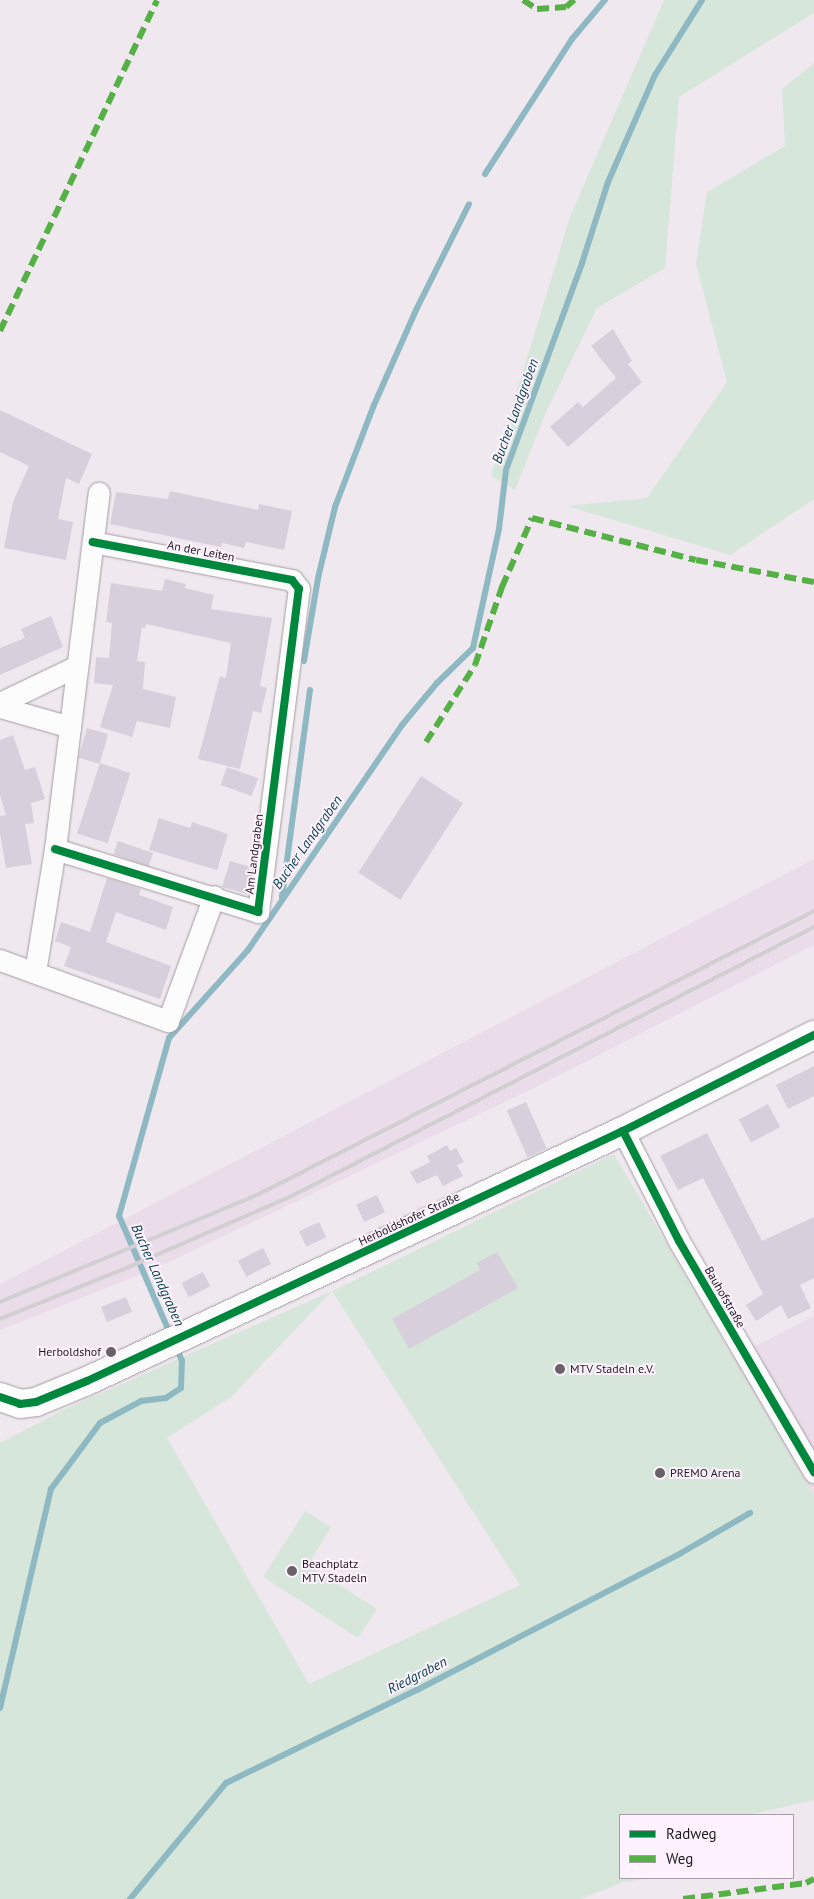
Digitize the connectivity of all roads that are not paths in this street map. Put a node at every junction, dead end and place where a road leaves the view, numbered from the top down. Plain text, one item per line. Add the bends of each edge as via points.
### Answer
1 (99, 494) dead end
2 (93, 542) junction
3 (299, 589) joint
4 (77, 666) junction
5 (0, 705) edge
6 (70, 727) junction
7 (55, 848) junction
8 (214, 896) junction
9 (0, 960) edge
10 (35, 972) junction
11 (814, 1035) edge
12 (623, 1131) junction
13 (2, 1403) edge
14 (814, 1472) edge

1 - 2 street
2 - 3 street, An der Leiten via 292,580
2 - 4 street
3 - 8 street, Am Landgraben via 258,912
4 - 5 street
4 - 6 street
5 - 6 street
6 - 7 street
7 - 8 street, Am Landgraben
7 - 10 street
8 - 10 street via 168,1021
9 - 10 street
11 - 12 street, Herboldshofer Straße
12 - 13 street, Herboldshofer Straße via 140,1357 36,1402
12 - 14 street, Bauhofstraße via 679,1241

